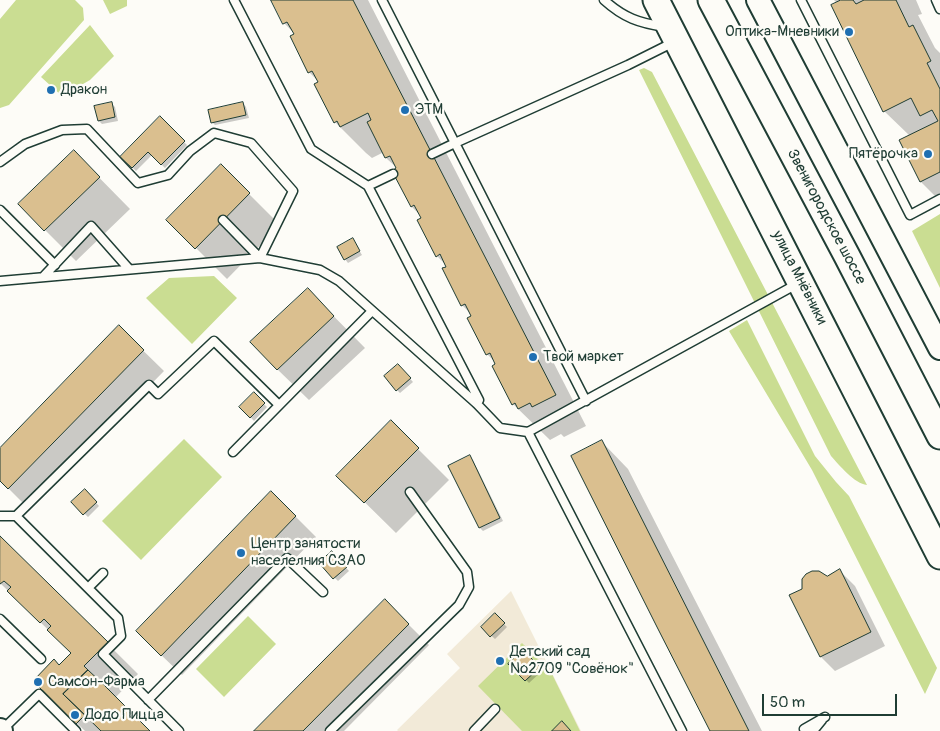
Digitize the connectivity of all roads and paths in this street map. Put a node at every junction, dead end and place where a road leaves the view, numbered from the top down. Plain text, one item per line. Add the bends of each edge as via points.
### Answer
1 (234, 0) edge
2 (382, 0) edge
3 (604, 0) edge
4 (656, 0) edge
5 (711, 0) edge
6 (758, 0) edge
7 (801, 0) edge
8 (936, 0) edge
9 (940, 9) edge
10 (673, 34) junction
11 (455, 143) junction
12 (432, 154) dead end
13 (0, 162) edge
14 (393, 174) dead end
15 (368, 186) junction
16 (940, 199) edge
17 (0, 210) edge
18 (223, 220) dead end
19 (260, 258) junction
20 (55, 265) junction
21 (129, 269) junction
22 (43, 277) junction
23 (0, 281) edge
24 (801, 282) junction
25 (372, 311) junction
26 (940, 348) edge
27 (586, 401) junction
28 (476, 404) junction
29 (280, 405) junction
30 (528, 432) junction
31 (940, 436) edge
32 (233, 452) dead end
33 (410, 492) dead end
34 (0, 516) edge
35 (16, 516) junction
36 (940, 556) edge
37 (103, 573) dead end
38 (88, 588) junction
39 (323, 592) dead end
40 (0, 619) edge
41 (41, 659) dead end
42 (148, 700) junction
43 (495, 710) dead end
44 (1, 730) edge
45 (803, 730) edge
46 (76, 731) edge
47 (178, 731) edge
48 (330, 731) edge
49 (474, 731) edge
50 (682, 731) edge
51 (813, 731) edge

1 - 15 lane via 311,149
2 - 11 lane
3 - 10 lane via 639,23
4 - 10 main road, улица Мнёвники
5 - 31 main road, Звенигородское шоссе
6 - 26 main road
7 - 16 lane via 910,215
8 - 9 lane
10 - 11 lane via 628,65
10 - 24 main road, улица Мнёвники
11 - 12 lane
11 - 27 lane
13 - 19 lane via 25,144 62,130 87,129 138,183 168,174 190,151 214,133 250,142 293,191
14 - 15 lane
15 - 28 lane via 479,400
17 - 20 lane
18 - 19 lane
19 - 21 lane
19 - 25 lane via 320,270 339,281
20 - 21 lane via 91,226
20 - 22 lane
21 - 22 lane
22 - 23 lane
24 - 27 lane
24 - 36 main road, улица Мнёвники
25 - 28 lane
25 - 29 lane
27 - 30 lane
28 - 30 lane via 500,428
29 - 32 lane
29 - 35 lane via 214,341 158,394 149,385
30 - 50 lane
33 - 48 lane via 467,572 469,587 459,605
34 - 35 lane
35 - 38 lane
37 - 38 lane
38 - 42 lane via 118,618 121,636 103,654
39 - 42 lane via 286,558
40 - 41 lane
42 - 47 lane
43 - 49 lane
44 - 46 lane via 38,694
45 - 51 lane via 825,717

